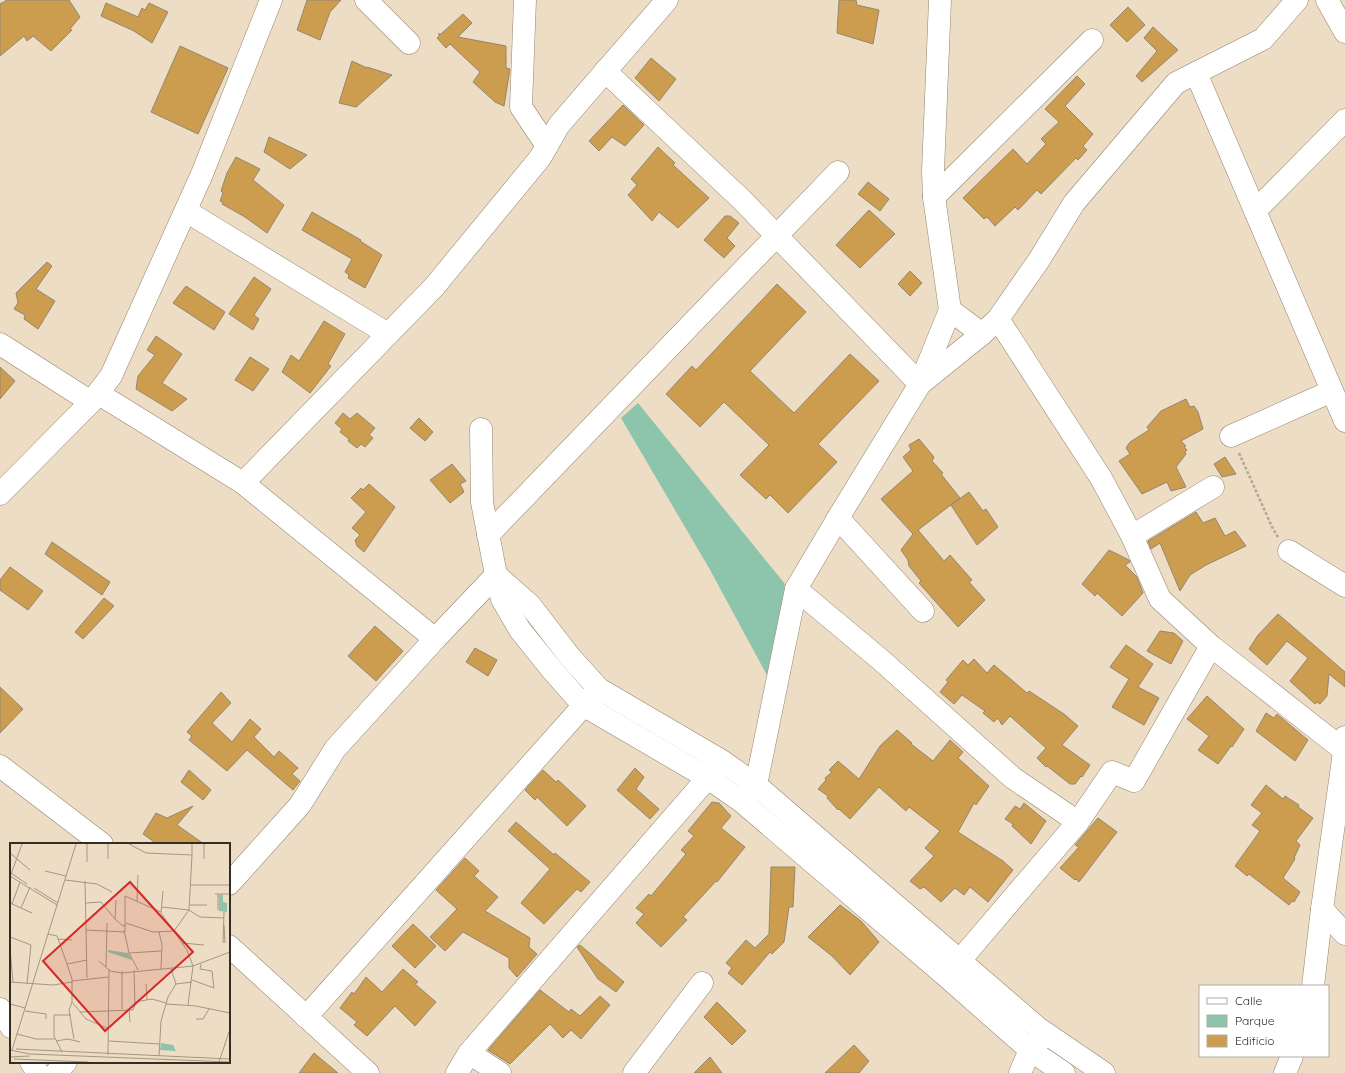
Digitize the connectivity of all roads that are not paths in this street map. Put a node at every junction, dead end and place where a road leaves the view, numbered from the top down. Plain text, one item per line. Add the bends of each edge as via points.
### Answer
1 (271, 0) edge
2 (366, 0) edge
3 (525, 0) edge
4 (667, 0) edge
5 (940, 0) edge
6 (1297, 0) edge
7 (1327, 0) edge
8 (1345, 32) edge
9 (1092, 40) dead end
10 (409, 43) dead end
11 (605, 71) junction
12 (1196, 73) junction
13 (1345, 120) edge
14 (547, 146) junction
15 (838, 172) dead end
16 (934, 197) junction
17 (186, 211) junction
18 (1255, 211) junction
19 (777, 236) junction
20 (950, 310) junction
21 (998, 318) junction
22 (388, 334) junction
23 (982, 334) junction
24 (0, 344) edge
25 (920, 384) junction
26 (1332, 391) junction
27 (95, 398) junction
28 (1345, 421) edge
29 (481, 429) dead end
30 (1231, 436) road end
31 (243, 483) junction
32 (1213, 487) dead end
33 (0, 494) edge
34 (838, 518) junction
35 (488, 535) junction
36 (1132, 536) junction
37 (1289, 551) road end
38 (496, 576) junction
39 (1345, 586) edge
40 (796, 589) junction
41 (923, 611) dead end
42 (435, 639) junction
43 (1211, 646) junction
44 (599, 689) junction
45 (583, 706) junction
46 (1345, 746) edge
47 (722, 761) junction
48 (0, 766) edge
49 (708, 778) junction
50 (756, 785) junction
51 (741, 801) junction
52 (1078, 822) junction
53 (101, 843) edge
54 (230, 883) edge
55 (1322, 909) junction
56 (1345, 934) edge
57 (230, 947) edge
58 (953, 968) junction
59 (702, 983) dead end
60 (1313, 985) edge
61 (0, 1009) edge
62 (306, 1017) junction
63 (10, 1026) edge
64 (1047, 1034) junction
65 (1030, 1050) junction
66 (470, 1053) junction
67 (1292, 1057) edge
68 (33, 1063) edge
69 (65, 1063) edge
70 (365, 1072) edge
71 (38, 1073) edge
72 (56, 1073) edge
73 (457, 1073) edge
74 (500, 1073) edge
75 (634, 1073) edge
76 (1020, 1073) edge
77 (1064, 1073) edge
78 (1104, 1073) edge
79 (1286, 1073) edge

1 - 17 street
2 - 10 street
3 - 14 street via 521,107
4 - 11 street
5 - 16 street via 932,170
6 - 12 street via 1263,39
7 - 8 street
9 - 16 street
11 - 14 street via 559,125
11 - 19 street
12 - 18 street
12 - 21 street via 1176,83 1074,203
13 - 18 street
14 - 22 street via 540,158 434,287
15 - 19 street
16 - 20 street
17 - 22 street
17 - 27 street via 111,376
18 - 26 street
19 - 25 street
19 - 35 street
20 - 23 street
20 - 25 street
21 - 23 street
21 - 36 street via 1101,478
22 - 31 street
23 - 25 street
24 - 27 street
25 - 34 street
26 - 28 street
26 - 30 street
27 - 31 street
27 - 33 street
29 - 35 street via 482,502
31 - 42 street
32 - 36 street
34 - 40 street
34 - 41 street
35 - 38 street
36 - 43 street via 1160,599
37 - 39 street
38 - 42 street
38 - 44 street via 530,605 570,658
38 - 45 street via 502,599 520,630
40 - 50 street
40 - 52 street via 881,660 1013,778
42 - 54 street via 335,749 300,805
43 - 46 street
43 - 52 street via 1134,781 1112,772
44 - 45 street
44 - 47 street
45 - 49 street
45 - 62 street
46 - 55 street
47 - 49 street
47 - 50 street
48 - 53 street
49 - 51 street
49 - 66 street
50 - 51 street
50 - 58 street
51 - 58 street
52 - 58 street
55 - 56 street
55 - 60 street
57 - 62 street
58 - 64 street
58 - 65 street
59 - 75 street
61 - 63 street
62 - 70 street
64 - 65 street
64 - 78 street
65 - 76 street
65 - 77 street
66 - 73 street
66 - 74 street
67 - 79 street
68 - 71 street
69 - 72 street

